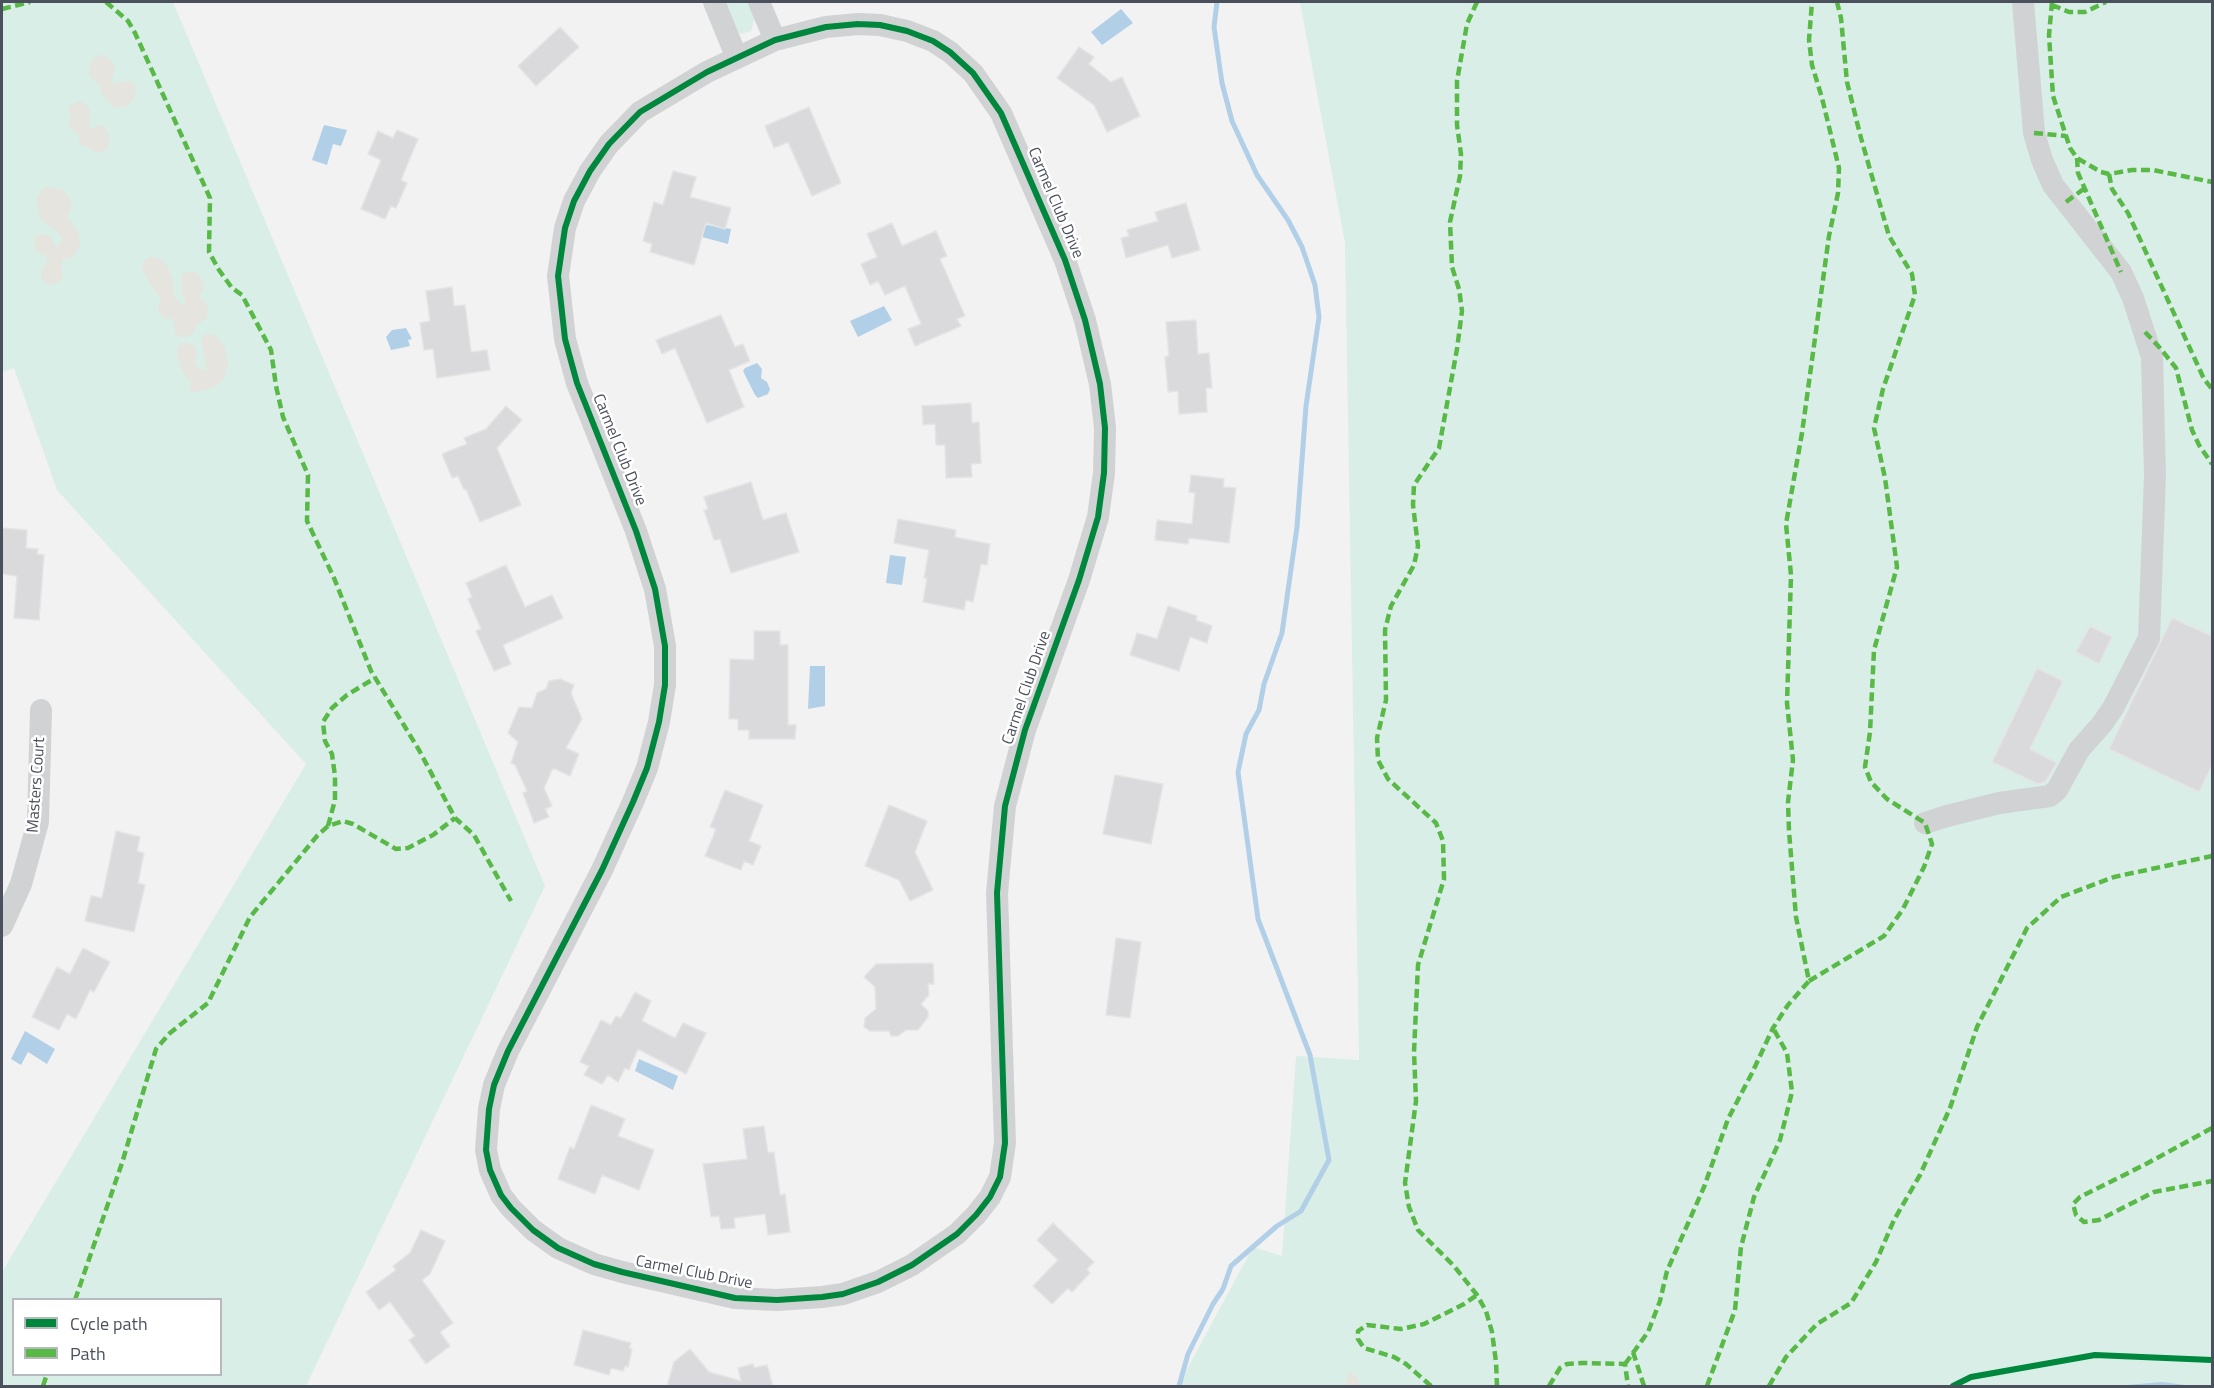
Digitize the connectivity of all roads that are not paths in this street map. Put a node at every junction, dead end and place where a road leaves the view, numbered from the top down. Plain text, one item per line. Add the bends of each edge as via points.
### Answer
1 (714, 2) edge
2 (759, 2) edge
3 (2023, 2) edge
4 (775, 40) junction
5 (737, 58) junction
6 (41, 710) dead end
7 (1925, 824) dead end
8 (2, 926) edge

1 - 5 street
2 - 4 street
3 - 7 street via 2034,133 2042,160 2053,185 2121,272 2152,357 2155,476 2149,638 2113,708 2079,750 2050,796 1999,803
4 - 5 street, Carmel Club Drive
4 - 5 street, Carmel Club Drive via 826,27 880,25 933,41 973,73 1001,113 1065,261 1085,320 1100,384 1105,428 1098,517 1025,730 1005,806 997,893 1005,1143 1000,1177 990,1197 957,1234 912,1264 843,1294 777,1300 697,1291 603,1267 558,1248 533,1230 501,1196 492,1179 486,1150 489,1109 498,1077 633,802 647,768 664,685 665,645 655,589 578,386 565,339 558,276 565,228 590,171 627,124 664,96
6 - 8 street, Masters Court via 38,822 21,884

